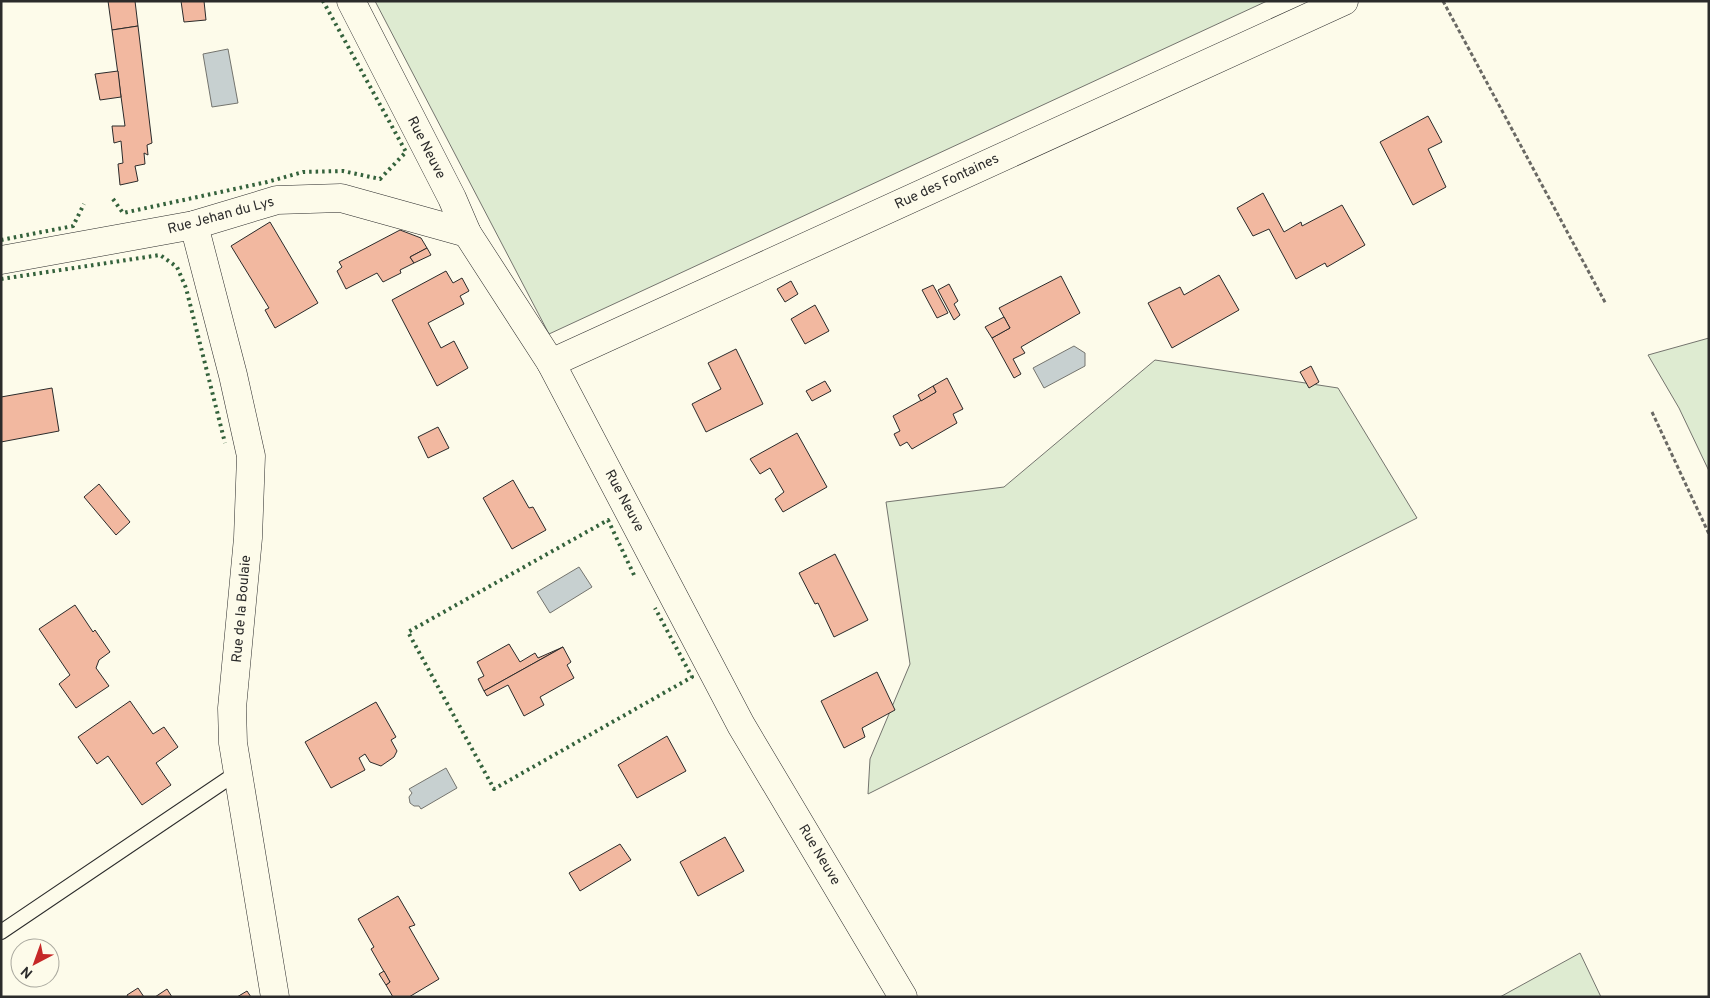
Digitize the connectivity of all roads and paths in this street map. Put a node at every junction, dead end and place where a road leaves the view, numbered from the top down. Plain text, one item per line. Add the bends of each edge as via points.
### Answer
1 (351, 1) edge
2 (1344, 1) edge
3 (1443, 1) edge
4 (194, 225) junction
5 (467, 233) junction
6 (1, 260) edge
7 (1606, 304) dead end
8 (551, 363) junction
9 (1652, 412) dead end
10 (1709, 534) edge
11 (238, 772) junction
12 (1, 932) edge
13 (275, 997) edge
14 (903, 997) edge

1 - 5 street, Rue Neuve
2 - 8 street, Rue des Fontaines
3 - 7 path
4 - 5 street, Rue Jehan du Lys via 277,200 341,198
4 - 6 street, Rue Jehan du Lys
4 - 11 street, Rue de la Boulaie via 251,456 248,538 232,708
5 - 8 street, Rue Neuve
8 - 14 street, Rue Neuve via 741,725
9 - 10 path
11 - 12 lane
11 - 13 street, Rue de la Boulaie

